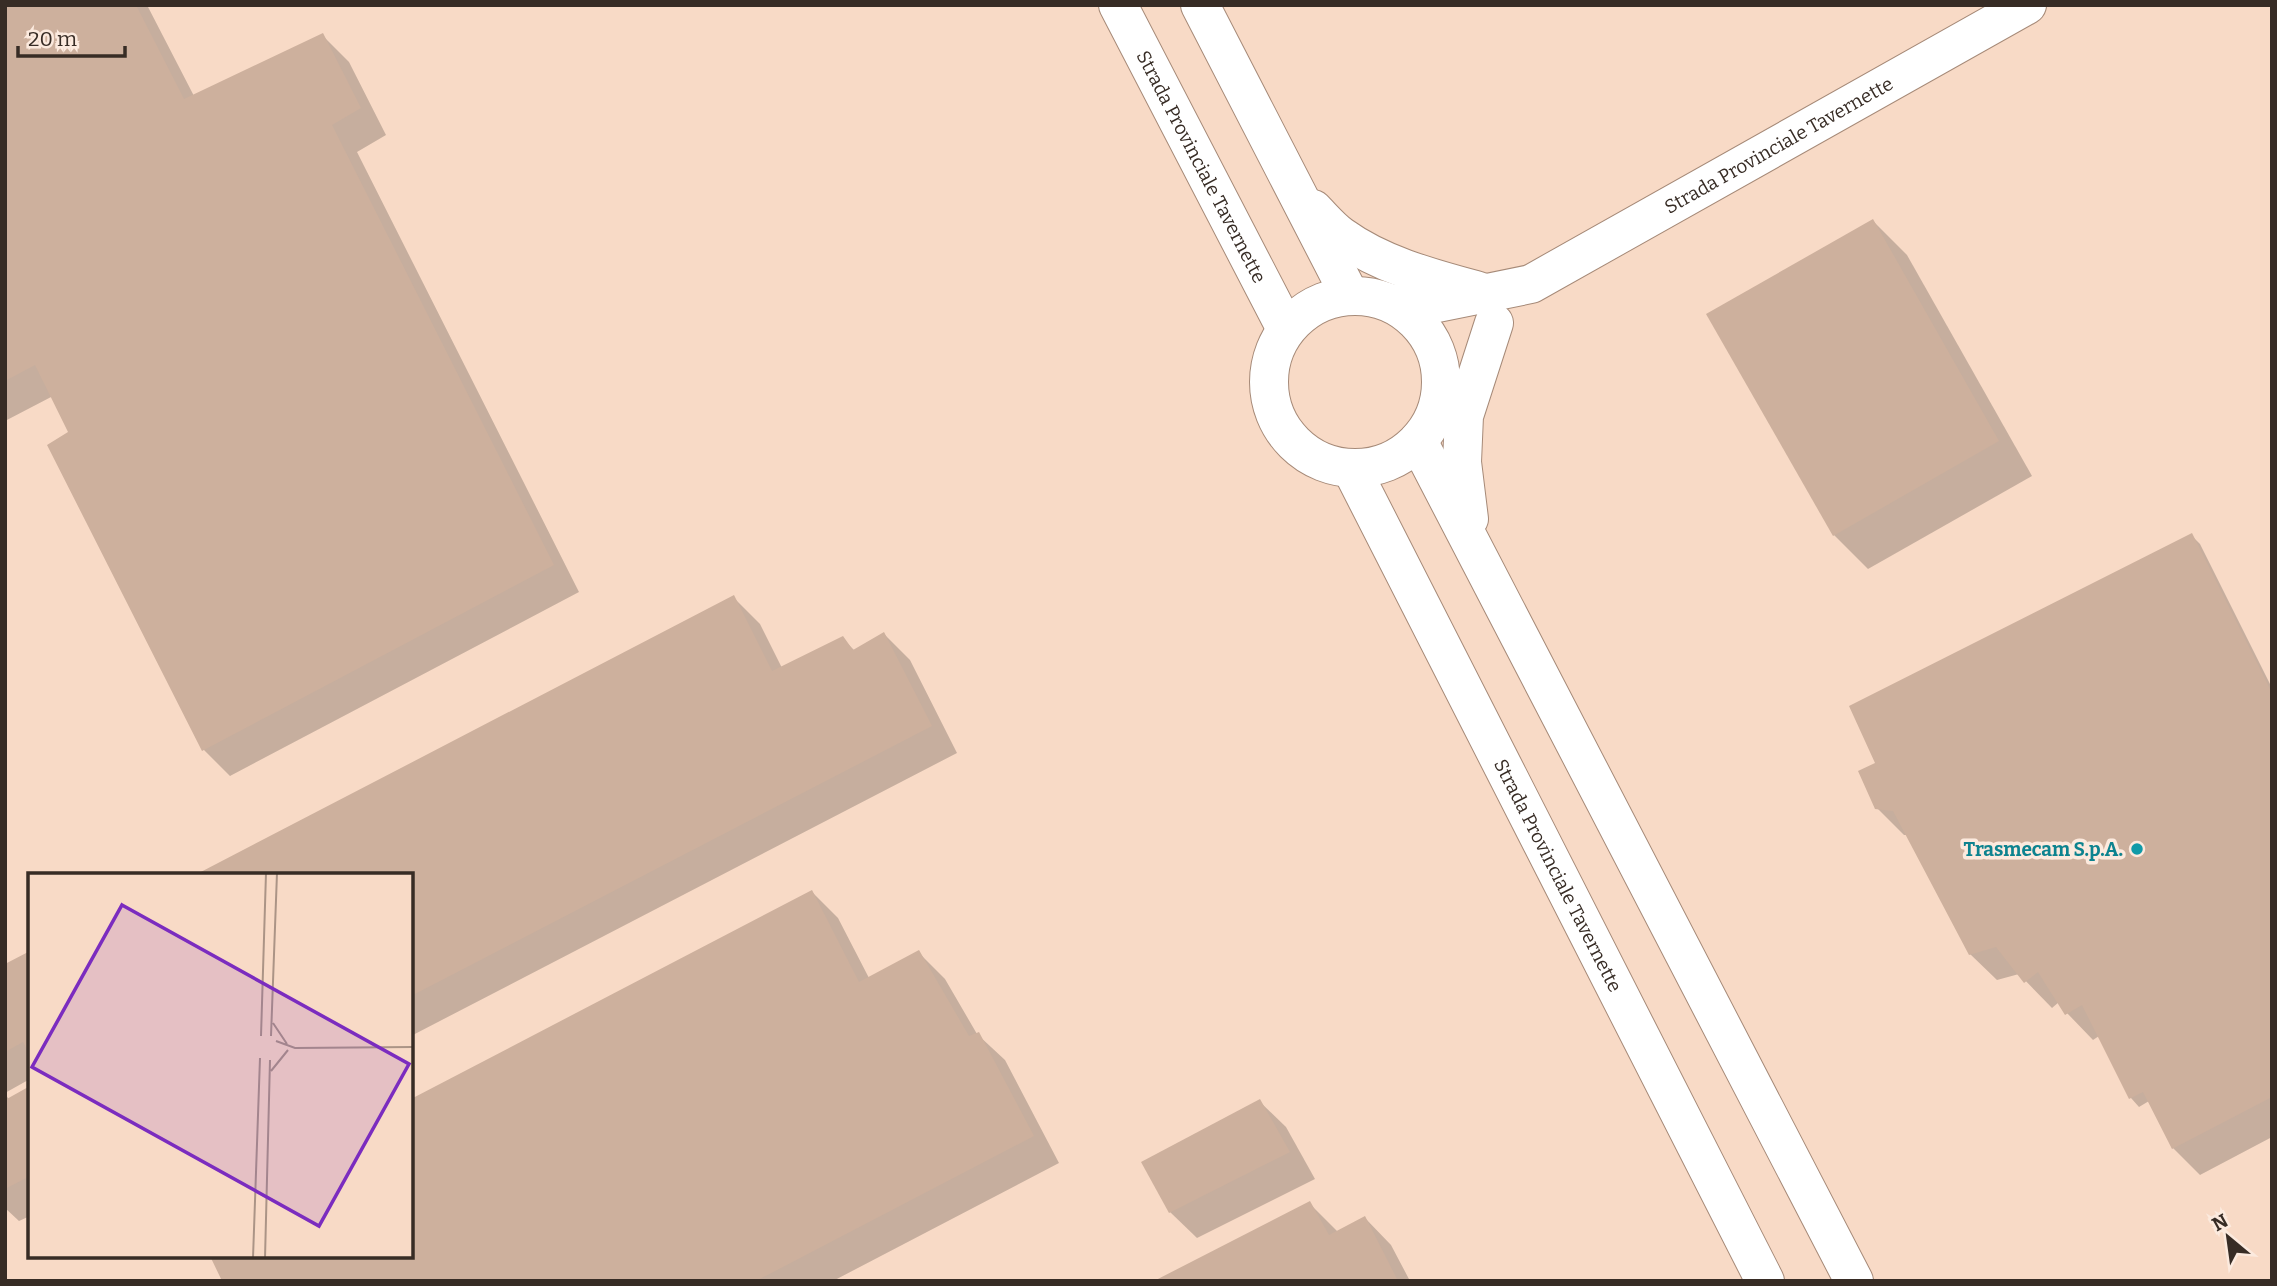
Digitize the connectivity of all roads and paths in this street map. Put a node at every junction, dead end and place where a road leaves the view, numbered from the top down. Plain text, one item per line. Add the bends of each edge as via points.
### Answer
1 (1118, 5) edge
2 (1200, 5) edge
3 (2027, 5) edge
4 (1295, 190) junction
5 (1350, 296) junction
6 (1393, 304) junction
7 (1491, 308) junction
8 (1286, 329) junction
9 (1438, 406) junction
10 (1418, 441) junction
11 (1351, 468) junction
12 (1475, 552) junction
13 (1765, 1281) edge
14 (1854, 1281) edge

1 - 8 street, Strada Provinciale Tavernette
2 - 4 street, Strada Provinciale Tavernette
3 - 7 street, Strada Provinciale Tavernette
4 - 5 street, Strada Provinciale Tavernette
4 - 7 street, Strada Provinciale Tavernette via 1339,235 1378,258
5 - 6 street, Strada Provinciale Tavernette
5 - 8 street, Strada Provinciale Tavernette via 1325,300
6 - 7 street, Strada Provinciale Tavernette
6 - 9 street, Strada Provinciale Tavernette via 1417,322 1434,347 1441,376
7 - 9 street, Strada Provinciale Tavernette
7 - 12 street via 1464,416 1462,462
8 - 11 street, Strada Provinciale Tavernette via 1273,352 1268,379 1271,406 1283,430 1301,450 1325,463
9 - 10 street, Strada Provinciale Tavernette
10 - 11 street, Strada Provinciale Tavernette via 1376,466
10 - 12 street
11 - 13 street, Strada Provinciale Tavernette
12 - 14 street

